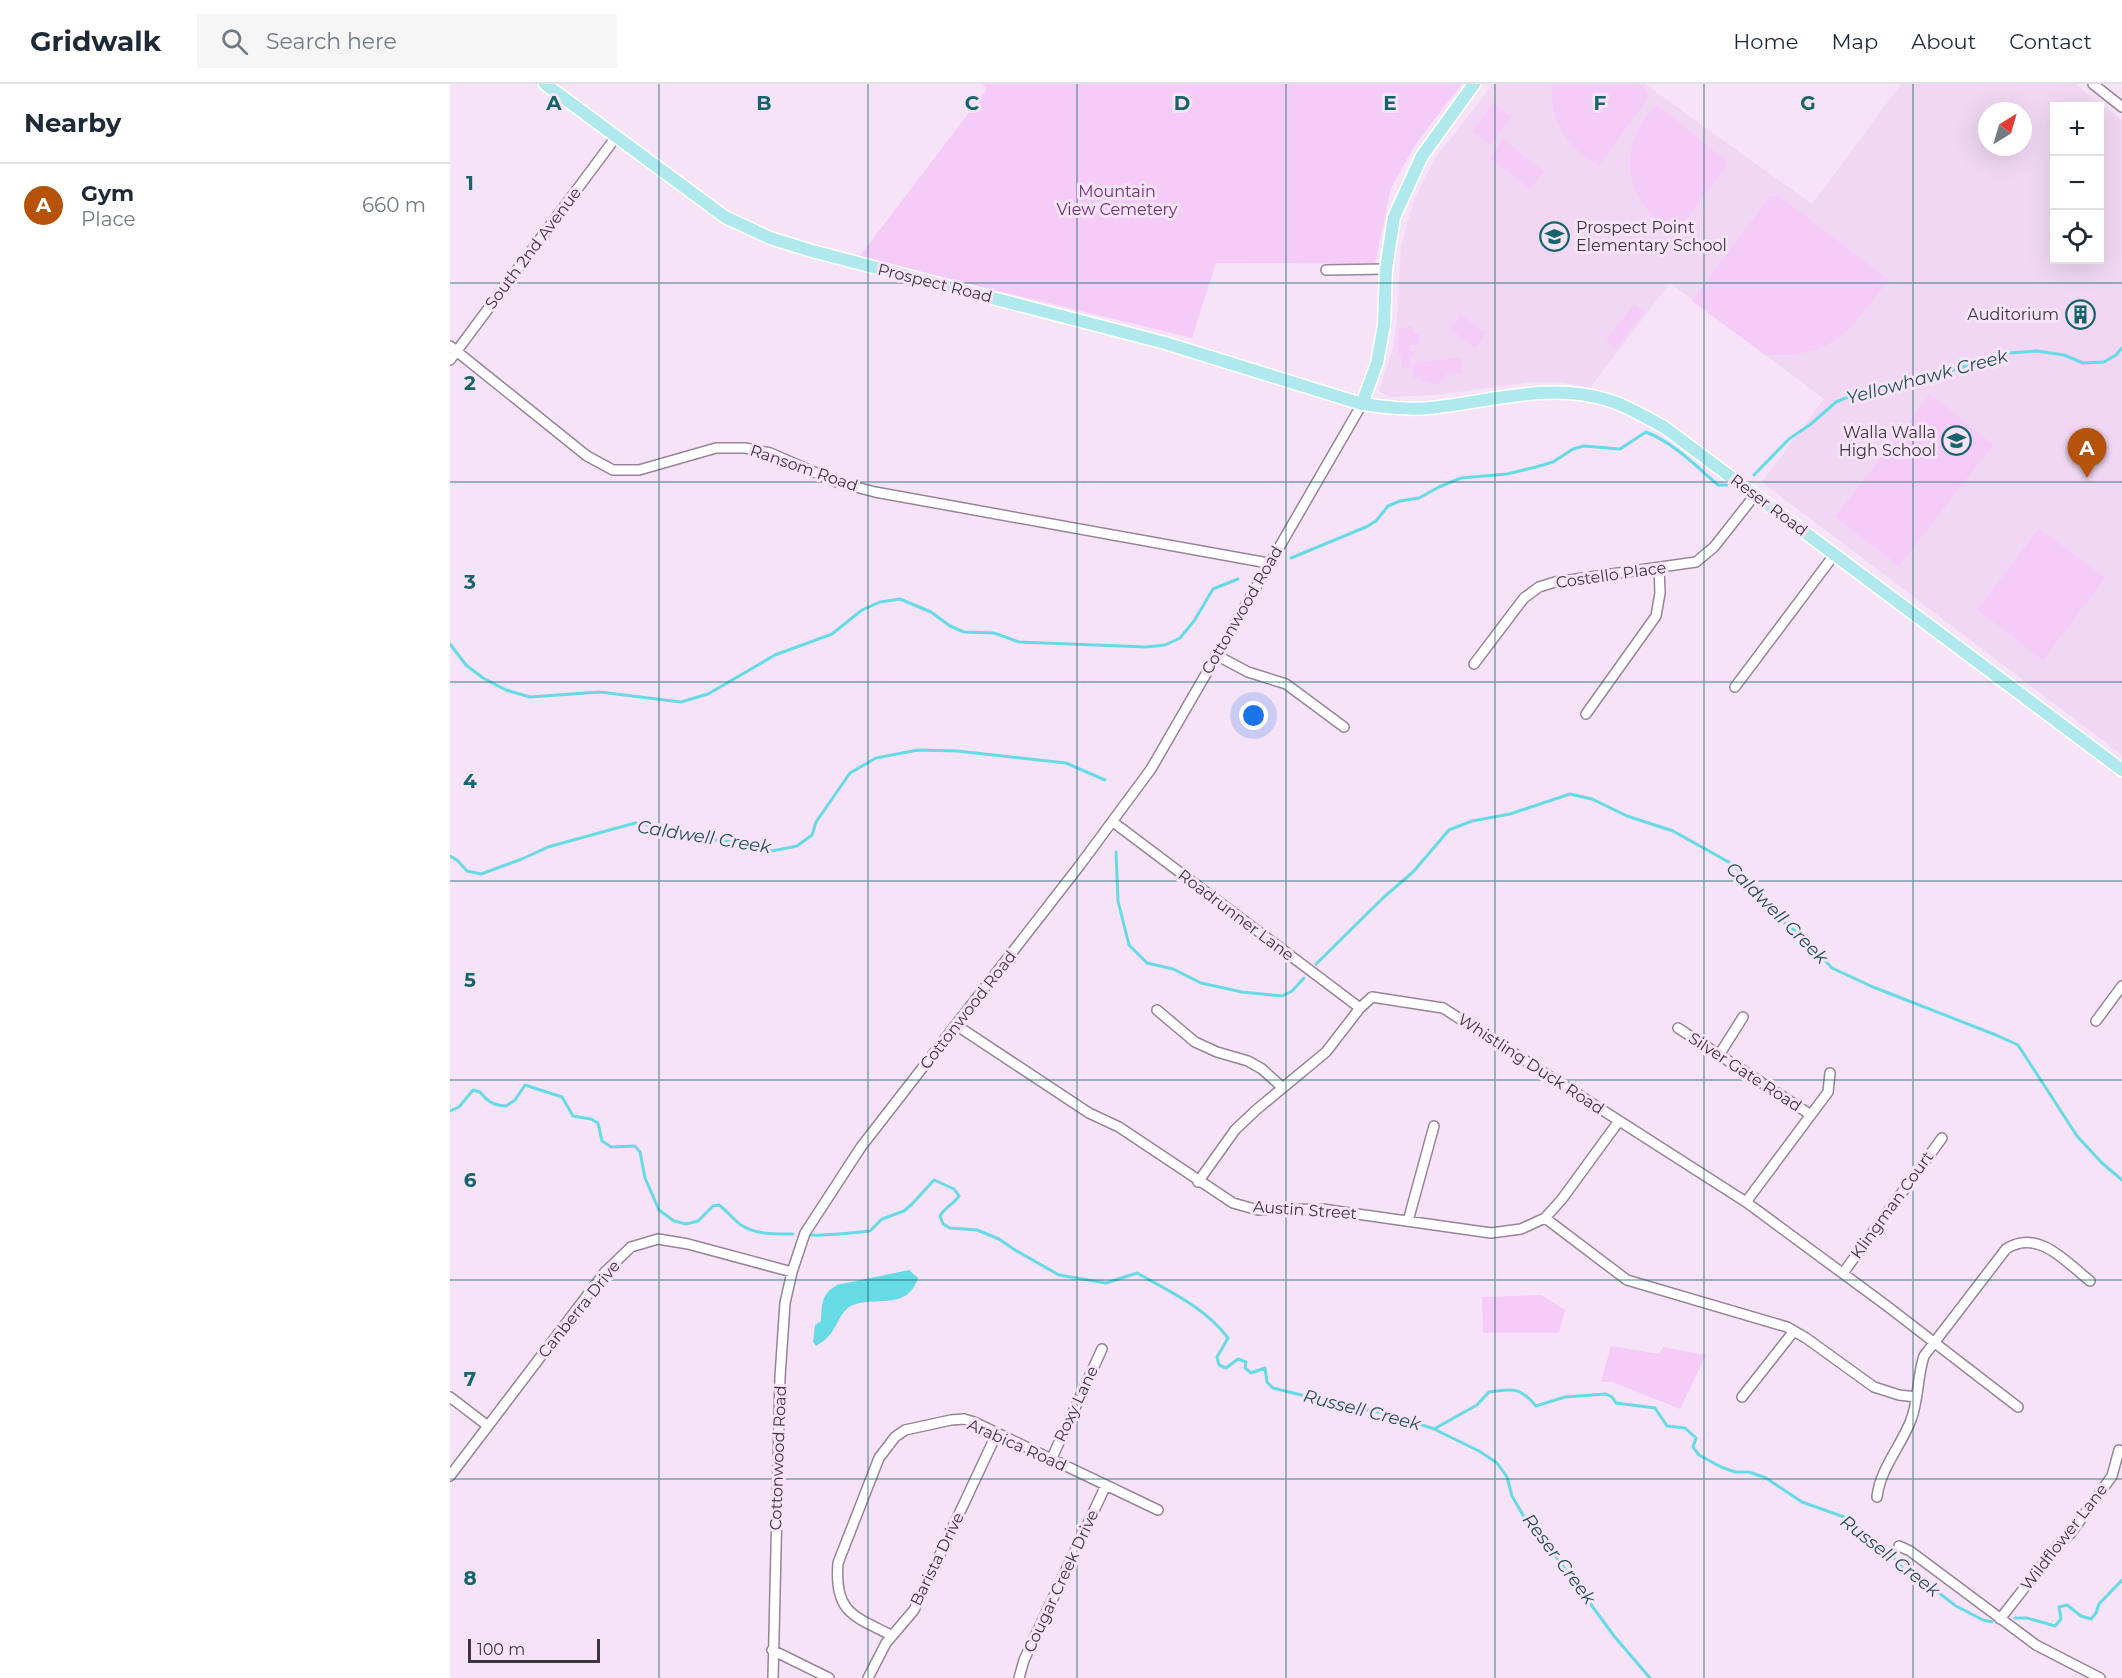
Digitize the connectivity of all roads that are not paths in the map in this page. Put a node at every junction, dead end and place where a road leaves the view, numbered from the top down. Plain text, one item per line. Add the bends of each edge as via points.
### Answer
1 (545, 84) edge
2 (1474, 84) edge
3 (2093, 84) edge
4 (2122, 107) edge
5 (616, 137) junction
6 (1386, 269) junction
7 (1326, 270) dead end
8 (453, 348) edge
9 (450, 360) edge
10 (1362, 404) junction
11 (1755, 495) junction
12 (1834, 555) junction
13 (1268, 563) junction
14 (1659, 568) junction
15 (1216, 655) junction
16 (1474, 664) dead end
17 (1735, 687) dead end
18 (1586, 714) dead end
19 (1344, 728) dead end
20 (2122, 770) edge
21 (1113, 822) junction
22 (2122, 986) edge
23 (1360, 1008) junction
24 (1157, 1010) dead end
25 (1743, 1017) dead end
26 (2096, 1021) dead end
27 (956, 1025) junction
28 (1678, 1028) dead end
29 (1719, 1055) junction
30 (1830, 1073) dead end
31 (1283, 1088) junction
32 (1811, 1115) junction
33 (1619, 1121) junction
34 (1434, 1126) dead end
35 (1942, 1138) dead end
36 (1198, 1182) junction
37 (1746, 1202) junction
38 (1545, 1218) junction
39 (1408, 1221) junction
40 (792, 1272) junction
41 (1843, 1273) junction
42 (2090, 1281) dead end
43 (1794, 1331) junction
44 (1934, 1342) junction
45 (1102, 1349) dead end
46 (450, 1397) edge
47 (1742, 1397) dead end
48 (1916, 1397) junction
49 (2018, 1407) dead end
50 (488, 1426) junction
51 (997, 1433) junction
52 (2119, 1450) dead end
53 (1051, 1460) junction
54 (450, 1476) edge
55 (1106, 1485) junction
56 (1877, 1497) dead end
57 (1158, 1510) dead end
58 (1899, 1546) dead end
59 (2000, 1619) junction
60 (891, 1635) junction
61 (772, 1650) junction
62 (773, 1678) edge
63 (830, 1678) edge
64 (868, 1678) edge
65 (1019, 1678) edge
66 (2100, 1678) edge

1 - 5 main road, Prospect Road
2 - 6 main road via 1422,156 1394,217
3 - 4 street
5 - 8 street, South 2nd Avenue
5 - 10 main road, Prospect Road via 725,217 770,238 1165,343
6 - 7 street
6 - 10 main road via 1384,325 1377,363
8 - 9 street, South 2nd Avenue
8 - 13 street, Ransom Road via 587,456 613,470 639,470 716,448 744,448 770,453 837,482 875,492
10 - 11 main road, Reser Road via 1429,408 1549,392 1611,401 1664,427
10 - 13 street, Cottonwood Road
11 - 12 main road, Reser Road
11 - 14 street, Costello Place via 1714,547 1696,562
12 - 17 street
12 - 20 main road, Reser Road
13 - 15 street, Cottonwood Road
14 - 16 street, Costello Place via 1539,587 1524,598
14 - 18 street via 1656,616
15 - 19 street via 1248,672 1286,684
15 - 21 street, Cottonwood Road via 1151,769
21 - 23 street, Roadrunner Lane
21 - 27 street, Cottonwood Road
22 - 26 street
23 - 31 street via 1326,1052
23 - 33 street, Whistling Duck Road via 1372,997 1443,1008
24 - 31 street via 1195,1042 1248,1060
25 - 29 street
27 - 36 street, Austin Street via 1089,1113 1119,1127
27 - 40 street, Cottonwood Road via 861,1147 805,1233
28 - 29 street, Silver Gate Road
29 - 32 street, Silver Gate Road
30 - 32 street via 1828,1092
31 - 36 street via 1235,1130
32 - 37 street
33 - 37 street, Whistling Duck Road
33 - 38 street, Austin Street
34 - 39 street
35 - 41 street, Klingman Court
36 - 39 street, Austin Street via 1233,1203 1258,1209 1322,1209
37 - 41 street, Whistling Duck Road
38 - 39 street, Austin Street via 1521,1229 1491,1233
38 - 43 street via 1627,1281
40 - 50 street, Canberra Drive via 678,1242 658,1239 631,1247 604,1272
40 - 61 street, Cottonwood Road via 785,1303 780,1377
41 - 44 street, Whistling Duck Road
42 - 44 street via 2050,1249 2025,1241 2015,1243 1999,1256
43 - 47 street
43 - 48 street via 1874,1388
44 - 48 street via 1919,1371
44 - 49 street, Whistling Duck Road
45 - 53 street, Roxy Lane
46 - 50 street
48 - 56 street via 1910,1423 1880,1482
50 - 54 street, Canberra Drive
51 - 53 street, Arabica Road
51 - 60 street, Barista Drive via 914,1610
51 - 60 street, Arabica Road via 964,1419 951,1420 905,1430 879,1458 836,1577 847,1610
52 - 59 street, Wildflower Lane via 2112,1476
53 - 55 street, Arabica Road
55 - 57 street, Arabica Road
55 - 65 street, Cougar Creek Drive
58 - 59 street
59 - 66 street via 2036,1645
60 - 64 street, Barista Drive
61 - 62 street, Cottonwood Road
61 - 63 street

